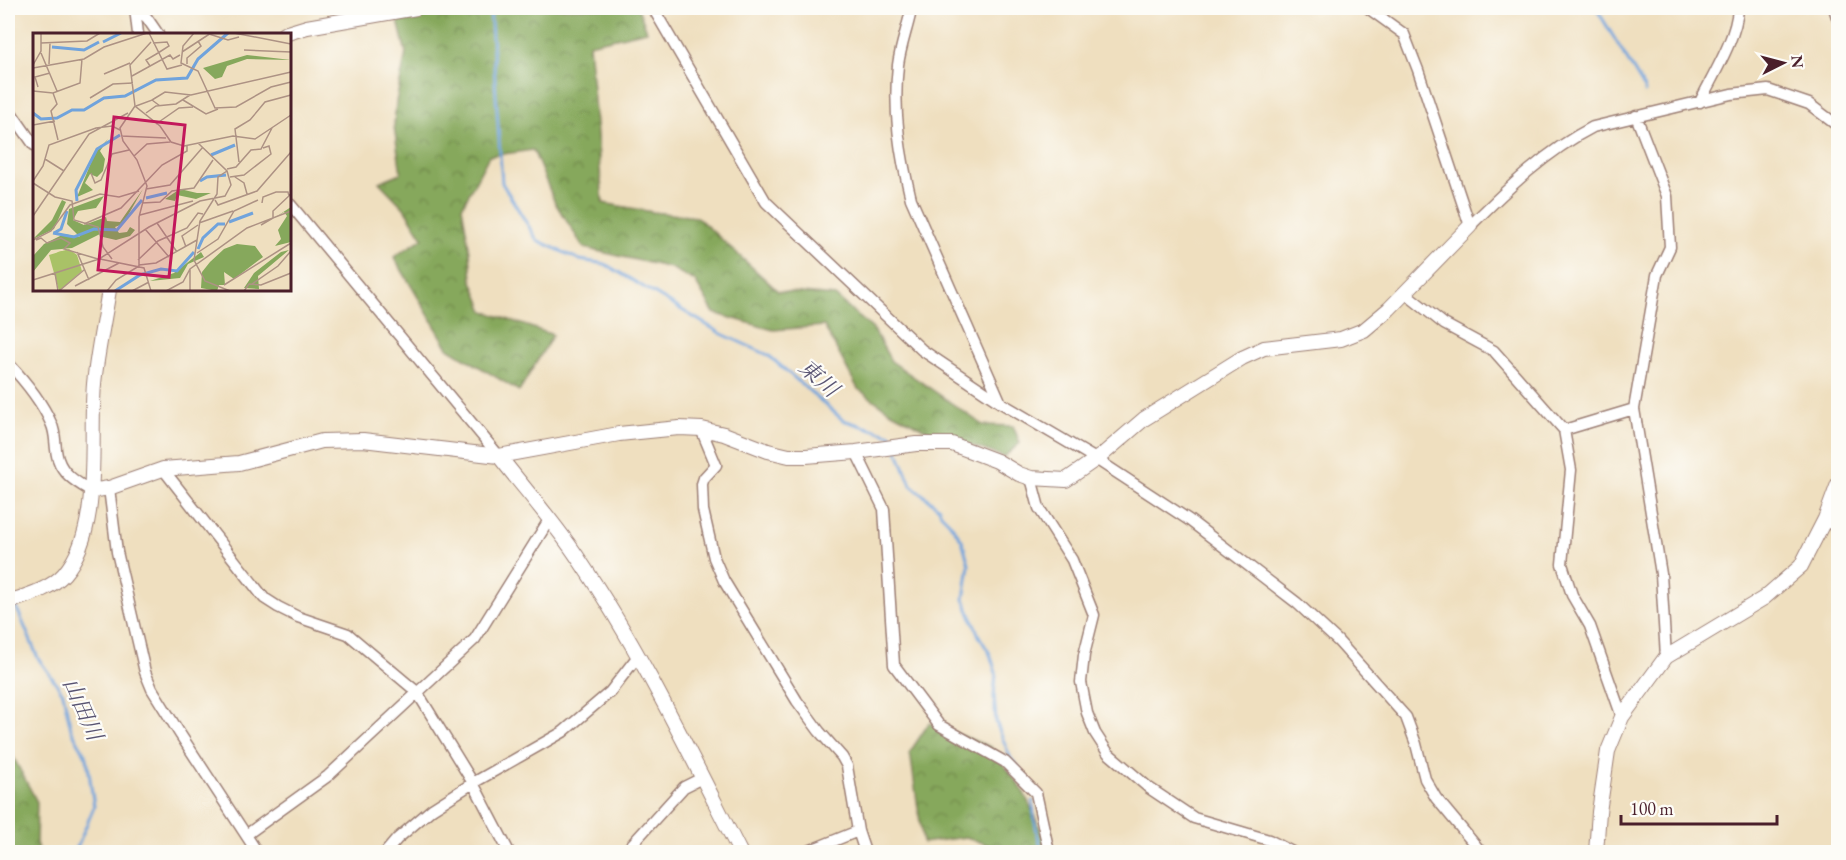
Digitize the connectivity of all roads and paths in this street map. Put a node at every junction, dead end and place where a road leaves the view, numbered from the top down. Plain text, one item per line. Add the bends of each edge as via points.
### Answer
1 (136, 8) edge
2 (416, 8) edge
3 (653, 8) edge
4 (910, 8) edge
5 (1368, 8) edge
6 (1738, 8) edge
7 (1834, 8) edge
8 (1839, 20) edge
9 (138, 33) edge
10 (157, 33) edge
11 (287, 33) edge
12 (1700, 102) junction
13 (8, 108) edge
14 (1636, 116) junction
15 (1839, 126) edge
16 (33, 144) edge
17 (291, 205) edge
18 (1470, 226) junction
19 (109, 291) edge
20 (1405, 293) junction
21 (8, 363) edge
22 (1001, 403) junction
23 (1634, 409) junction
24 (701, 429) junction
25 (1564, 430) junction
26 (856, 452) junction
27 (499, 456) junction
28 (1096, 459) junction
29 (163, 469) junction
30 (1031, 478) junction
31 (1839, 484) edge
32 (109, 488) junction
33 (91, 491) junction
34 (1825, 519) junction
35 (549, 520) junction
36 (1839, 530) edge
37 (10, 601) edge
38 (638, 656) junction
39 (1666, 657) junction
40 (417, 692) junction
41 (1622, 717) junction
42 (702, 778) junction
43 (473, 783) junction
44 (858, 831) junction
45 (246, 835) junction
46 (256, 852) edge
47 (386, 852) edge
48 (508, 852) edge
49 (625, 852) edge
50 (740, 852) edge
51 (806, 852) edge
52 (865, 852) edge
53 (1048, 852) edge
54 (1292, 852) edge
55 (1481, 852) edge
56 (1596, 852) edge

1 - 9 street
1 - 10 street
2 - 11 street
3 - 22 street via 766,202 922,350
4 - 22 street via 898,64 896,119 902,164 911,199
5 - 18 street via 1404,34
6 - 12 street via 1725,51
7 - 8 street
12 - 14 street
12 - 15 street via 1768,90 1809,104
13 - 16 street
14 - 18 street via 1593,127 1572,138 1513,183
14 - 23 street via 1667,196 1670,247 1657,275
17 - 27 street
18 - 20 street
19 - 33 street via 94,384
20 - 25 street via 1444,324 1494,351
20 - 28 street via 1364,330 1341,339 1264,348 1242,358 1143,418
21 - 33 street via 42,405 64,472
22 - 28 street
23 - 25 street
23 - 39 street via 1661,574
24 - 26 street via 789,456
24 - 27 street via 620,434
24 - 44 street via 716,465 702,484 703,510 714,558 797,701 847,766
25 - 41 street via 1571,470 1562,564 1572,596 1590,626
26 - 30 street via 952,444 997,460
26 - 53 street via 884,509 894,665 939,725 1005,762 1036,794
27 - 29 street via 363,440 321,441 239,464
27 - 35 street
28 - 30 street via 1066,480
28 - 55 street via 1189,520 1297,603 1338,641 1406,717 1425,779
29 - 32 street
29 - 40 street via 264,598 298,617 348,634
30 - 54 street via 1040,508 1072,560 1094,615 1080,682 1086,713 1108,753 1149,788 1194,818 1269,840
31 - 34 street
32 - 33 street
32 - 45 street via 117,552 145,672 152,689
33 - 37 street via 87,531 63,576 45,588
34 - 36 street
34 - 39 street via 1801,566 1789,578 1764,598
35 - 38 street via 584,567
35 - 40 street via 475,639
38 - 42 street
38 - 43 street via 610,692 563,732
39 - 41 street
40 - 43 street
40 - 45 street via 328,776
41 - 56 street via 1608,751
42 - 49 street via 684,787
42 - 50 street
43 - 47 street via 432,809
43 - 48 street
44 - 51 street
44 - 52 street
45 - 46 street

